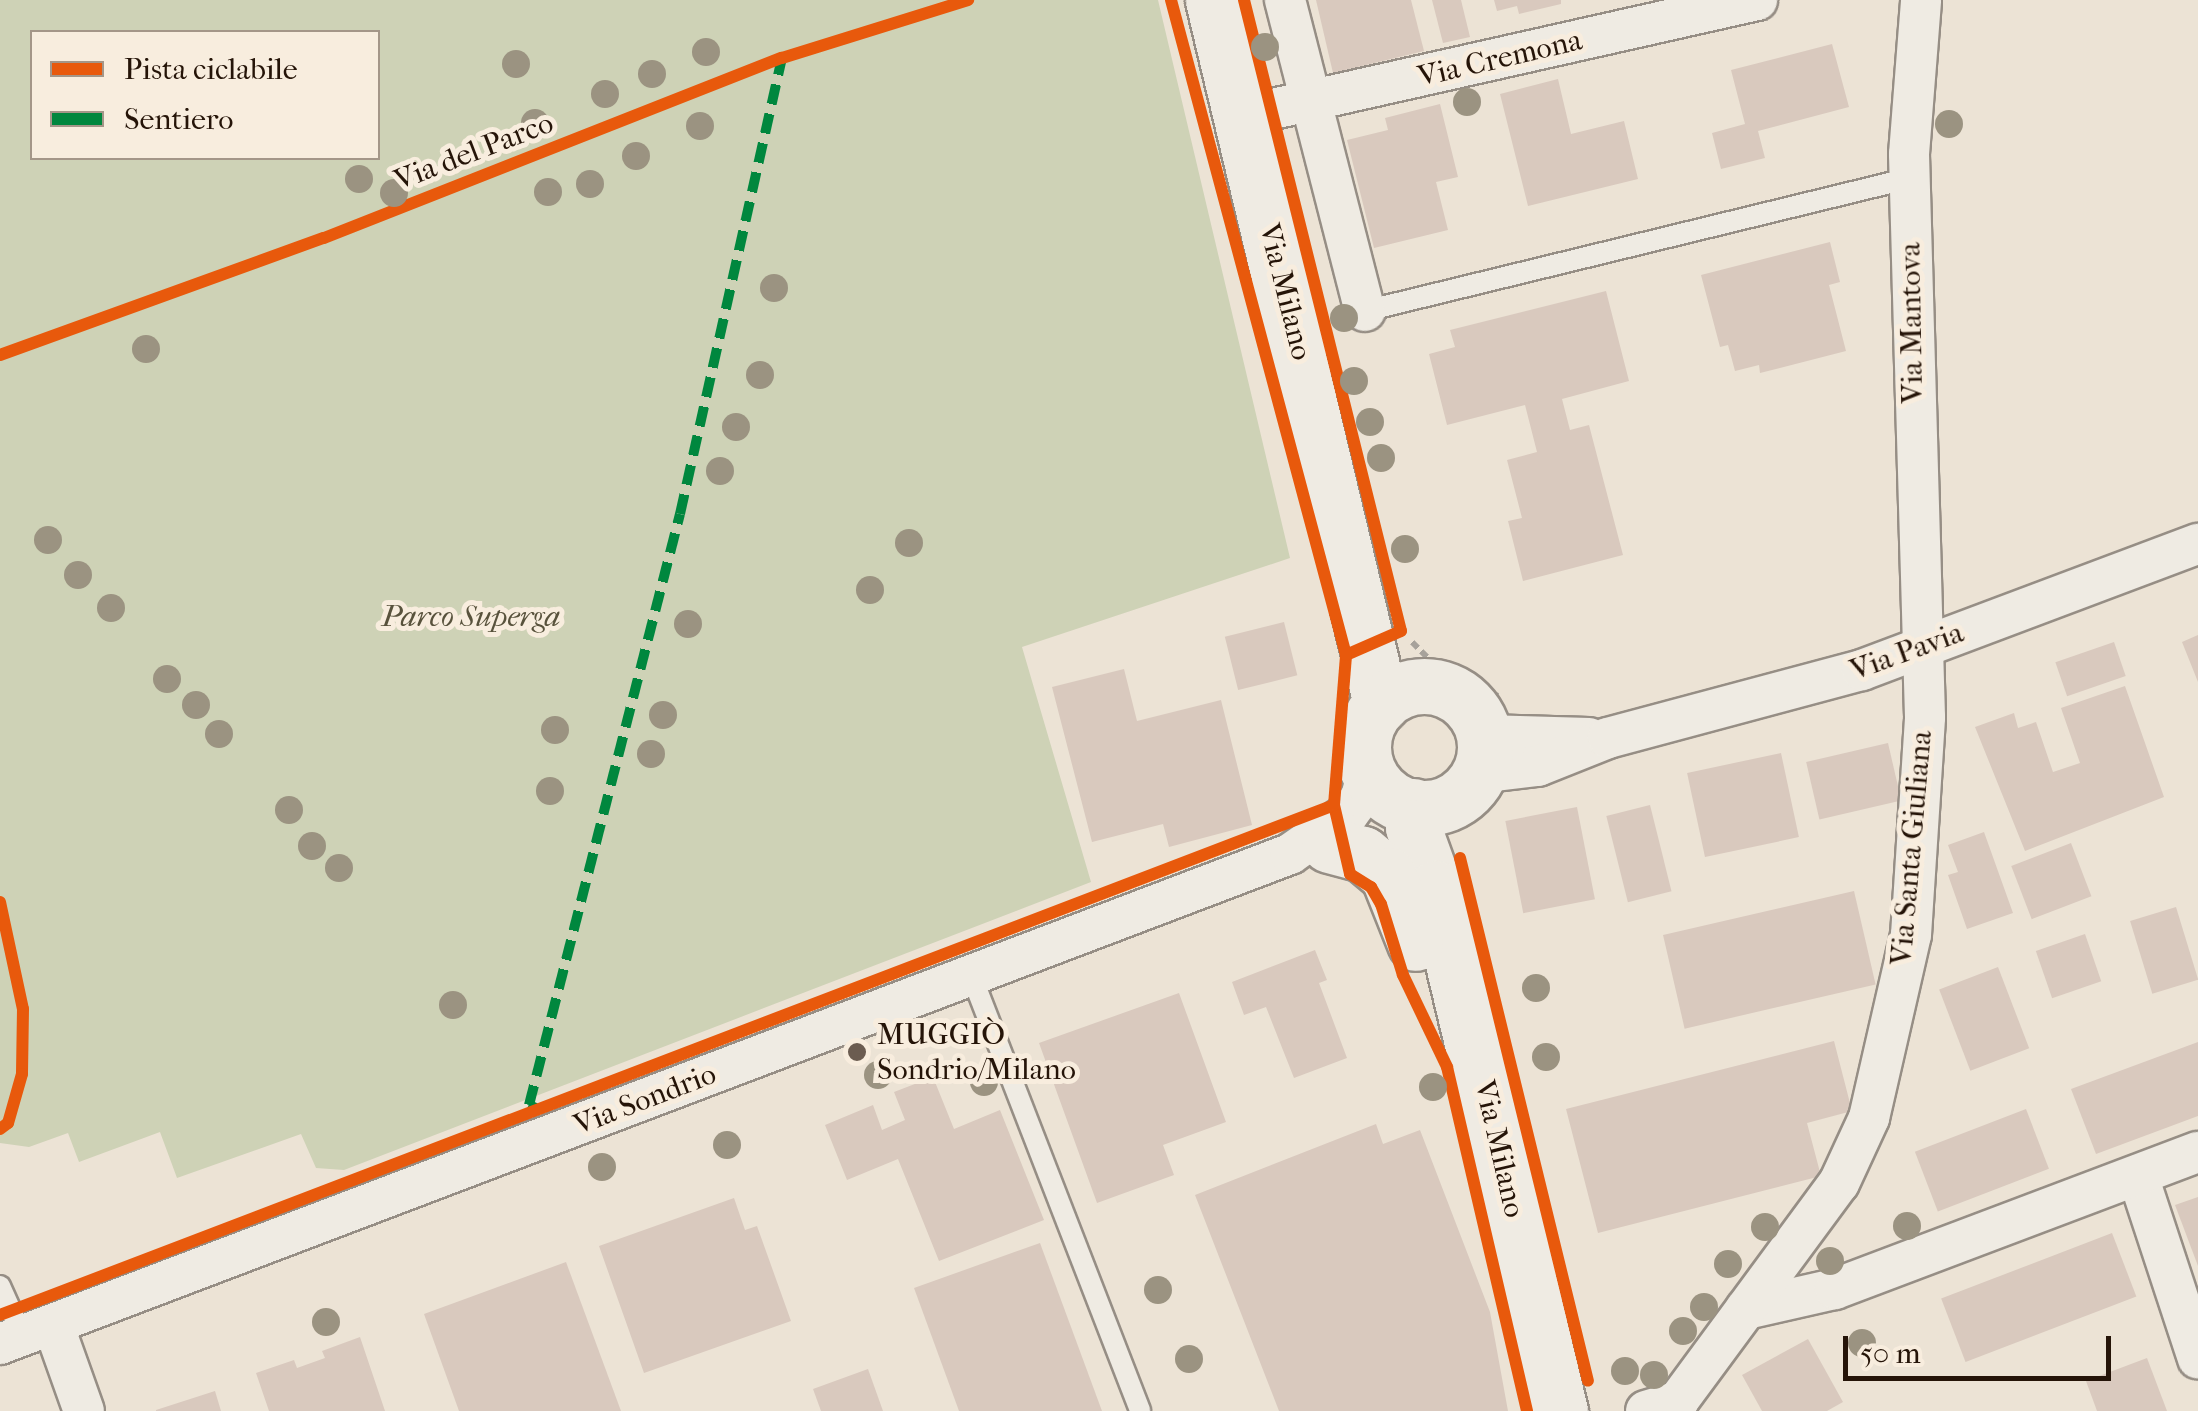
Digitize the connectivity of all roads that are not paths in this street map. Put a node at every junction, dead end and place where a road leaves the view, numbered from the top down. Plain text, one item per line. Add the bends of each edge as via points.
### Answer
1 (1213, 0) edge
2 (1286, 0) edge
3 (1757, 0) edge
4 (1921, 0) edge
5 (1310, 103) junction
6 (1242, 116) junction
7 (1910, 178) junction
8 (1365, 312) joint
9 (2198, 544) edge
10 (1357, 584) junction
11 (1924, 646) junction
12 (1399, 695) junction
13 (1443, 769) junction
14 (1310, 850) junction
15 (972, 977) junction
16 (1482, 1075) junction
17 (2198, 1152) edge
18 (2138, 1176) junction
19 (0, 1286) edge
20 (1746, 1309) junction
21 (25, 1335) edge
22 (2198, 1358) edge
23 (1666, 1408) edge
24 (84, 1411) edge
25 (1140, 1411) edge
26 (1560, 1411) edge

1 - 6 street, Via Milano
2 - 5 street
3 - 5 street, Via Cremona
4 - 7 street, Via Mantova
5 - 6 street, Via Cremona
5 - 8 street
6 - 10 street, Via Milano
7 - 8 lane
7 - 11 street, Via Mantova via 1918,614
9 - 11 street, Via Pavia
10 - 12 street via 1393,634
10 - 12 street via 1363,647
11 - 13 street, Via Pavia via 1818,683 1608,738 1538,766
11 - 20 street, Via Santa Giuliana via 1910,935 1869,1118 1839,1183
12 - 13 street via 1364,742
12 - 13 street via 1456,695 1472,708
13 - 14 street, Via Sondrio via 1372,824
13 - 16 street, Via Milano via 1412,827 1435,888
14 - 15 street, Via Sondrio
14 - 16 street via 1377,862 1398,887 1416,947
15 - 21 street, Via Sondrio
15 - 25 lane
16 - 26 street, Via Milano
17 - 18 street
18 - 20 street via 1835,1289
18 - 22 street
19 - 21 lane
20 - 23 street, Via Santa Giuliana
21 - 24 street

